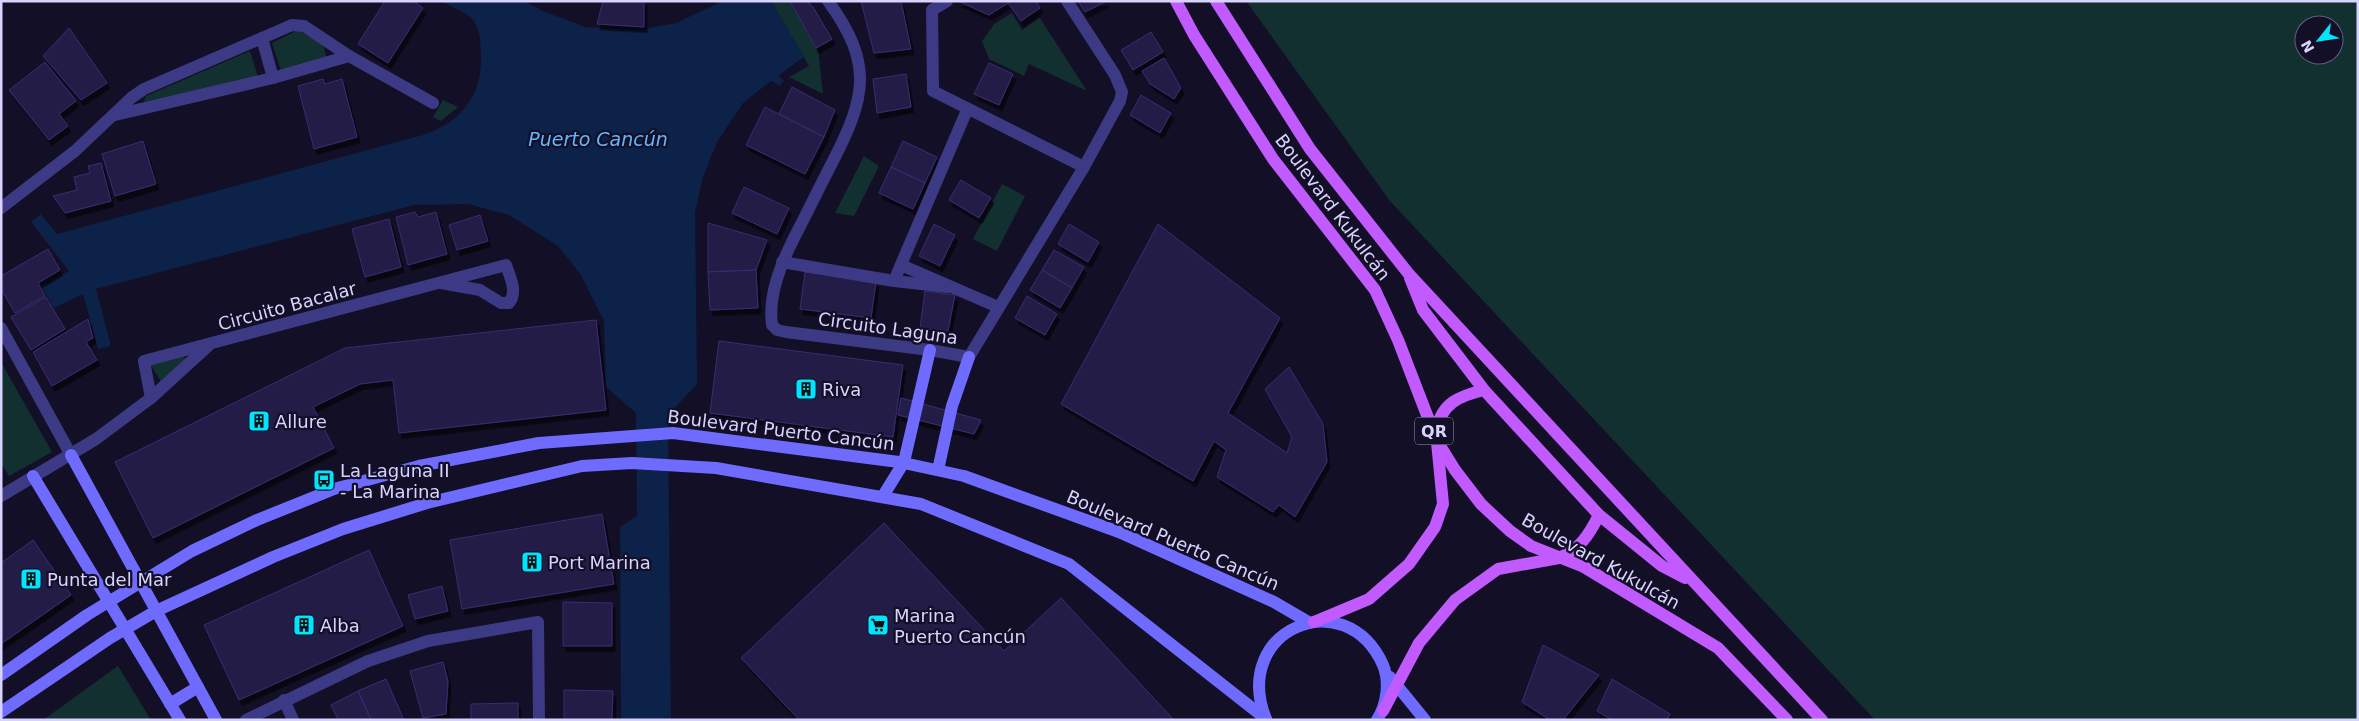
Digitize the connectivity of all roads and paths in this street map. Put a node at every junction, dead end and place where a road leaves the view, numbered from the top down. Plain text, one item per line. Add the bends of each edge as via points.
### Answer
1 (828, 1) edge
2 (947, 1) edge
3 (1067, 1) edge
4 (1176, 1) edge
5 (1216, 1) edge
6 (262, 38) junction
7 (349, 56) junction
8 (273, 78) junction
9 (433, 103) dead end
10 (967, 110) junction
11 (115, 115) junction
12 (1084, 167) junction
13 (1, 208) edge
14 (782, 262) junction
15 (901, 265) junction
16 (1408, 273) junction
17 (894, 281) junction
18 (441, 282) junction
19 (948, 286) junction
20 (998, 307) junction
21 (1, 328) edge
22 (210, 345) junction
23 (930, 350) junction
24 (969, 357) junction
25 (1484, 390) junction
26 (151, 398) junction
27 (1437, 441) junction
28 (71, 455) junction
29 (904, 462) junction
30 (938, 470) junction
31 (33, 476) junction
32 (1, 496) edge
33 (882, 496) junction
34 (1599, 515) junction
35 (1559, 558) junction
36 (141, 582) junction
37 (1696, 584) junction
38 (109, 601) junction
39 (156, 611) junction
40 (1312, 622) junction
41 (125, 629) junction
42 (1386, 672) junction
43 (1, 675) edge
44 (1397, 686) junction
45 (198, 687) junction
46 (284, 700) junction
47 (170, 704) junction
48 (1, 712) edge
49 (1380, 716) edge
50 (1266, 719) edge
51 (180, 720) edge
52 (216, 720) edge
53 (246, 720) edge
54 (293, 720) edge
55 (539, 720) edge
56 (1425, 720) edge
57 (1787, 720) edge
58 (1822, 720) edge

1 - 14 street, Circuito Laguna via 852,39 860,70 860,95 845,138
2 - 10 street via 932,10 933,91
3 - 12 street, Circuito Laguna via 1115,75 1122,92
4 - 27 main road, Boulevard Kukulcán / QR via 1204,52 1273,159 1375,290
5 - 16 main road, Boulevard Kukulcán via 1310,148
6 - 7 street via 298,24
6 - 8 street
6 - 11 street via 144,89
7 - 8 street
7 - 9 street
8 - 11 street
10 - 12 street
10 - 15 street
11 - 13 street via 70,155
12 - 20 street, Circuito Laguna
14 - 17 street
14 - 23 street, Circuito Laguna via 771,317 777,330
15 - 17 street
15 - 19 street
16 - 25 main road via 1423,310
16 - 37 main road, Boulevard Kukulcán
17 - 19 street
18 - 18 street, Circuito Bacalar via 480,290 501,303 509,303 513,298 514,290 506,265
18 - 22 street, Circuito Bacalar
19 - 20 street
20 - 24 street, Circuito Laguna
21 - 28 street
22 - 26 street, Circuito Bacalar
22 - 26 street via 144,361
23 - 24 street, Circuito Laguna
23 - 29 street
24 - 30 street via 952,406
25 - 27 main road via 1462,395 1444,409 1438,423
25 - 34 main road
26 - 28 street, Circuito Bacalar
27 - 35 main road, Boulevard Kukulcán / QR via 1468,487 1497,519 1531,546
27 - 40 main road via 1443,504 1435,528 1409,564 1369,599
28 - 31 street, Circuito Bacalar
28 - 36 street
29 - 30 street, Boulevard Puerto Cancún
29 - 33 street
29 - 36 street, Boulevard Puerto Cancún via 673,433 529,445 419,466 334,489 257,520
30 - 40 street, Boulevard Puerto Cancún via 1025,496 1118,532
31 - 32 street, Circuito Bacalar
31 - 38 street
33 - 39 street via 716,468 632,463 582,466 399,511 343,529
33 - 50 street via 921,504 1070,564
34 - 35 main road via 1585,540
34 - 37 main road via 1662,566
35 - 44 main road via 1498,568 1480,580 1455,600 1419,643
35 - 57 main road, Boulevard Kukulcán / QR via 1584,567 1718,648
36 - 38 street, Boulevard Puerto Cancún
36 - 39 street
37 - 58 main road, Boulevard Kukulcán
38 - 41 street
38 - 43 street, Boulevard Puerto Cancún
39 - 41 street
39 - 45 street
40 - 42 street via 1332,622 1349,627 1364,637 1376,651
40 - 50 street via 1290,630 1274,642 1263,659 1258,699
41 - 47 street
41 - 48 street
42 - 44 street
42 - 49 street via 1387,692
44 - 49 main road
44 - 56 street
45 - 47 street
45 - 52 street
46 - 53 street
46 - 54 street
46 - 55 street via 368,660 428,641 538,622
47 - 51 street

